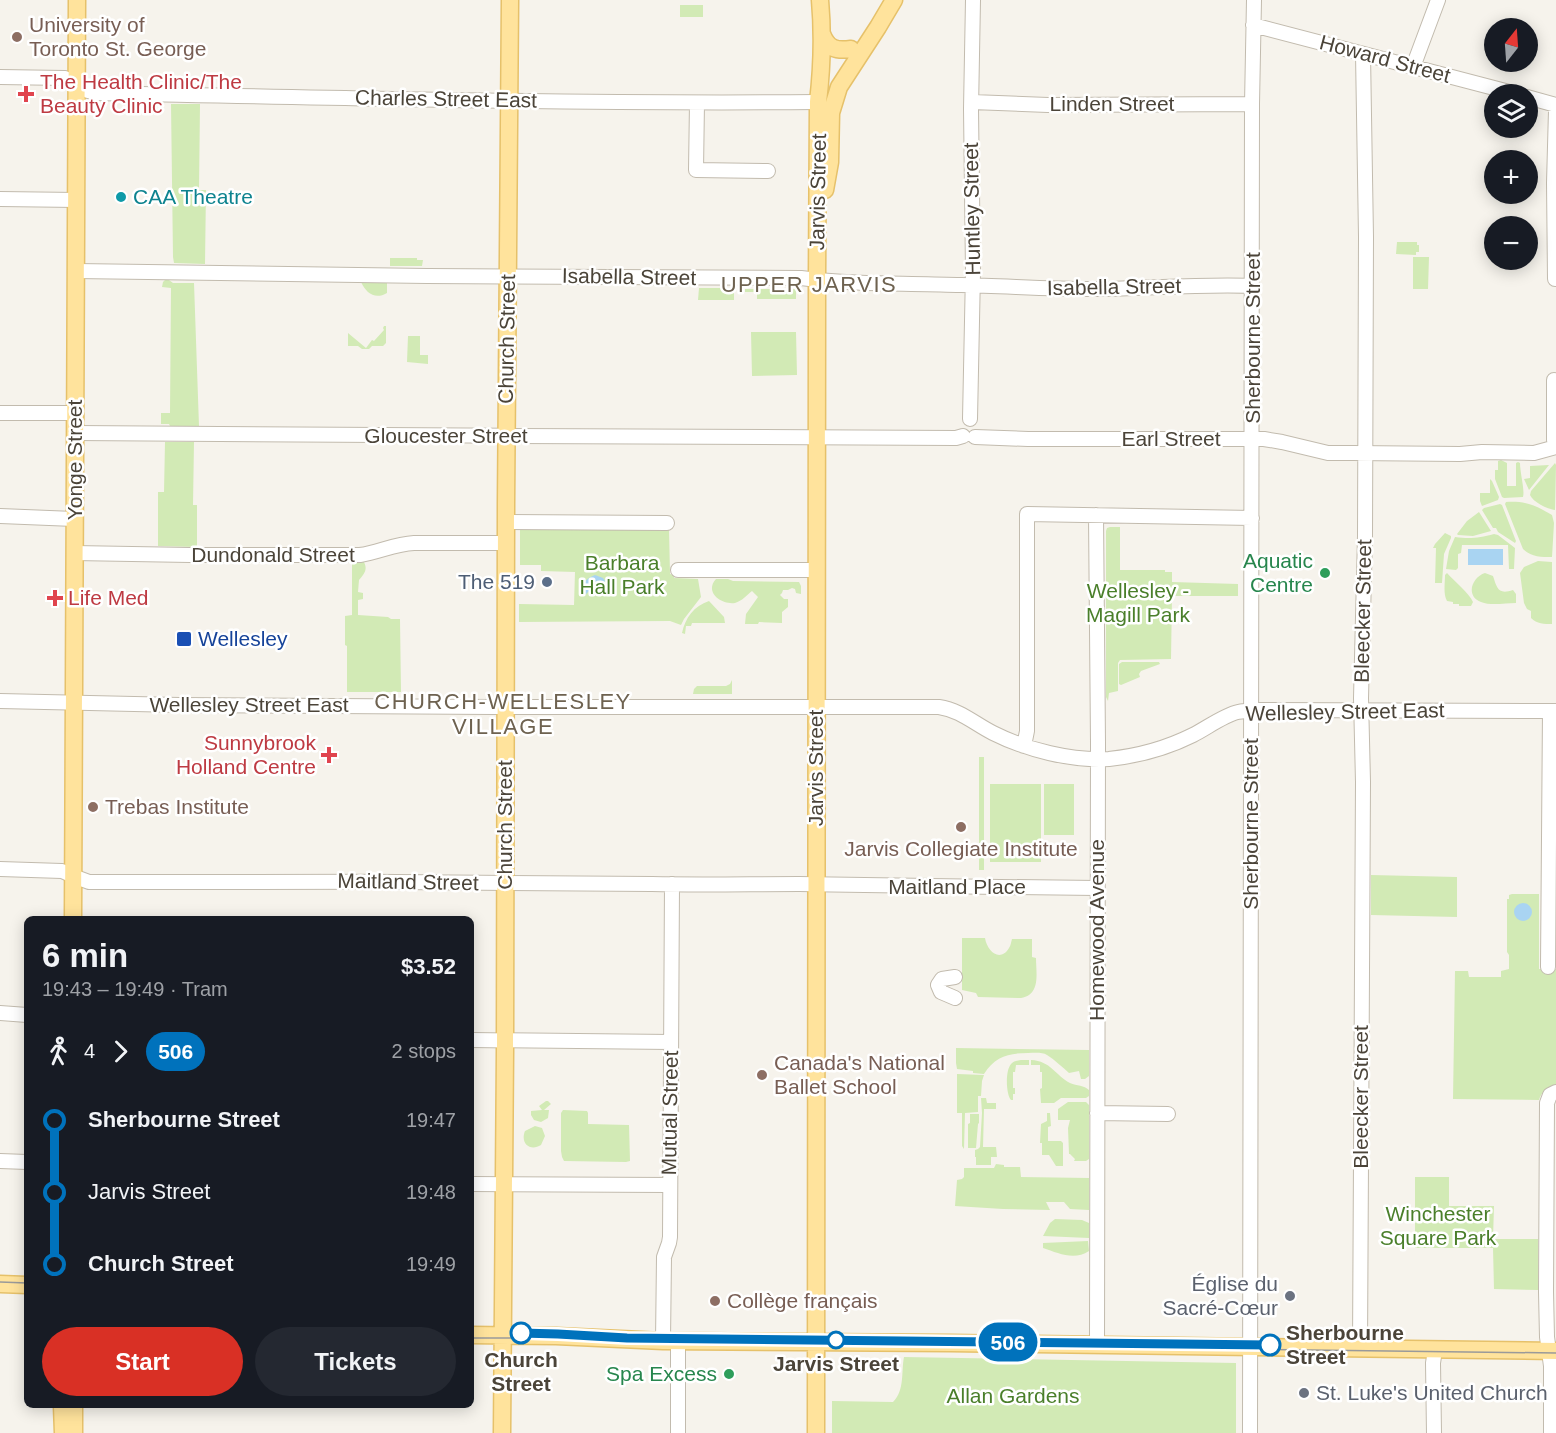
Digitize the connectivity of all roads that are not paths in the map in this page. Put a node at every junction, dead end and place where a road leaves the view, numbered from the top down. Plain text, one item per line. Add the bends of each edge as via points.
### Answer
1 (77, 0) edge
2 (510, 0) edge
3 (818, 0) edge
4 (893, 0) edge
5 (973, 0) edge
6 (1254, 0) edge
7 (1438, 0) edge
8 (1253, 25) junction
9 (822, 34) junction
10 (851, 50) junction
11 (1363, 54) junction
12 (1413, 67) junction
13 (0, 77) edge
14 (76, 85) junction
15 (1484, 85) edge
16 (509, 100) junction
17 (1538, 100) edge
18 (818, 102) junction
19 (972, 102) junction
20 (697, 103) junction
21 (1252, 104) junction
22 (1556, 105) edge
23 (1556, 110) edge
24 (768, 171) dead end
25 (0, 199) edge
26 (77, 200) junction
27 (817, 229) junction
28 (76, 271) junction
29 (507, 276) junction
30 (1555, 279) edge
31 (817, 280) junction
32 (973, 285) junction
33 (1253, 286) junction
34 (1554, 380) dead end
35 (0, 413) edge
36 (75, 413) junction
37 (970, 419) dead end
38 (75, 433) junction
39 (506, 436) junction
40 (817, 436) junction
41 (969, 436) joint
42 (1252, 440) junction
43 (1556, 446) edge
44 (1365, 454) junction
45 (1096, 515) junction
46 (0, 516) edge
47 (1252, 518) junction
48 (74, 519) junction
49 (506, 522) junction
50 (666, 523) dead end
51 (506, 543) junction
52 (74, 553) junction
53 (678, 570) dead end
54 (816, 570) junction
55 (0, 701) edge
56 (73, 702) junction
57 (816, 706) junction
58 (505, 707) junction
59 (1252, 710) junction
60 (1361, 711) junction
61 (1553, 711) edge
62 (1024, 746) junction
63 (1098, 759) junction
64 (0, 868) edge
65 (73, 876) junction
66 (504, 883) junction
67 (672, 885) junction
68 (816, 885) junction
69 (1098, 888) junction
70 (1552, 893) edge
71 (73, 916) edge
72 (1548, 967) dead end
73 (955, 978) dead end
74 (955, 998) dead end
75 (0, 1013) edge
76 (24, 1015) edge
77 (474, 1040) edge
78 (504, 1040) junction
79 (671, 1042) junction
80 (1553, 1094) edge
81 (1097, 1113) junction
82 (1168, 1114) dead end
83 (0, 1161) edge
84 (24, 1162) edge
85 (474, 1184) edge
86 (504, 1184) junction
87 (669, 1185) junction
88 (1551, 1222) edge
89 (0, 1284) edge
90 (24, 1285) edge
91 (474, 1335) edge
92 (502, 1335) junction
93 (671, 1341) junction
94 (815, 1342) junction
95 (1097, 1345) junction
96 (1250, 1347) junction
97 (1360, 1349) junction
98 (1435, 1350) junction
99 (1552, 1351) edge
100 (62, 1408) edge
101 (74, 1408) edge
102 (63, 1433) edge
103 (74, 1433) edge
104 (502, 1433) edge
105 (678, 1433) edge
106 (816, 1433) edge
107 (1250, 1433) edge
108 (1434, 1433) edge
109 (1551, 1433) edge

1 - 14 main road, Yonge Street
2 - 16 main road, Church Street
3 - 9 main road
3 - 18 main road via 812,21 811,84
4 - 10 main road
4 - 27 main road via 835,96 830,162
5 - 19 street, Huntley Street
6 - 8 street, Sherbourne Street
7 - 12 street
8 - 11 street, Howard Street
8 - 21 street, Sherbourne Street
9 - 10 main road via 834,49
9 - 18 main road
10 - 18 main road
11 - 12 street, Howard Street
11 - 44 street, Bleecker Street
12 - 15 street, Howard Street
13 - 14 street, Charles Street East via 65,78
14 - 16 street, Charles Street East via 96,93
14 - 26 main road, Yonge Street
16 - 20 street, Charles Street East
16 - 29 main road, Church Street
17 - 22 street
18 - 20 street, Charles Street East
18 - 27 main road, Jarvis Street
19 - 21 street, Linden Street
19 - 32 street, Huntley Street
20 - 24 street via 696,170
21 - 33 street, Sherbourne Street
23 - 30 street
25 - 26 street
26 - 28 main road, Yonge Street
27 - 31 main road, Jarvis Street
28 - 29 street, Isabella Street
28 - 36 main road, Yonge Street
29 - 31 street, Isabella Street
29 - 39 main road, Church Street
31 - 32 street, Isabella Street
31 - 40 main road, Jarvis Street
32 - 33 street, Isabella Street via 1033,289
32 - 37 street, Huntley Street
33 - 42 street, Sherbourne Street
34 - 43 street
35 - 36 street
36 - 38 main road, Yonge Street
38 - 39 street, Gloucester Street
38 - 48 main road, Yonge Street
39 - 40 street, Gloucester Street
39 - 49 main road, Church Street
40 - 41 street, Gloucester Street
40 - 54 main road, Jarvis Street
41 - 42 street, Earl Street via 1028,440
42 - 44 street, Earl Street via 1282,442 1328,453
42 - 47 street, Sherbourne Street
43 - 44 street, Earl Street via 1534,453
44 - 60 street, Bleecker Street
45 - 47 street
45 - 62 street via 1027,514
45 - 63 street, Homewood Avenue
46 - 48 street
47 - 59 street, Sherbourne Street
48 - 52 main road, Yonge Street
49 - 50 street
49 - 51 main road, Church Street
51 - 52 street, Dundonald Street via 401,544 360,555
51 - 58 main road, Church Street
52 - 56 main road, Yonge Street
53 - 54 street
54 - 57 main road, Jarvis Street
55 - 56 street, Wellesley Street East
56 - 58 street, Wellesley Street East
56 - 65 main road, Yonge Street
57 - 58 street, Wellesley Street East
57 - 62 street, Wellesley Street East via 947,708
57 - 68 main road, Jarvis Street
58 - 66 main road, Church Street
59 - 60 street, Wellesley Street East
59 - 63 street, Wellesley Street East via 1232,714 1171,745
59 - 96 street, Sherbourne Street
60 - 61 street, Wellesley Street East
60 - 97 street, Bleecker Street
61 - 70 street via 1549,785
62 - 63 street, Wellesley Street East via 1057,755
63 - 69 street, Homewood Avenue
64 - 65 street, Maitland Street via 62,871
65 - 66 street, Maitland Street via 89,882
65 - 71 main road, Yonge Street
66 - 67 street, Maitland Street
66 - 78 main road, Church Street
67 - 68 street, Maitland Street
67 - 79 street, Mutual Street
68 - 69 street, Maitland Place
68 - 94 main road, Jarvis Street
69 - 81 street, Homewood Avenue
70 - 72 street
73 - 74 street via 942,979 938,985 940,992
75 - 76 street
77 - 78 street
78 - 79 street
78 - 86 main road, Church Street
79 - 87 street, Mutual Street
80 - 88 street via 1547,1103
81 - 82 street
81 - 95 street, Homewood Avenue
83 - 84 street
85 - 86 street
86 - 87 street
86 - 92 main road, Church Street
87 - 93 street, Mutual Street via 670,1240 664,1257
88 - 99 street via 1547,1337
89 - 90 main road
91 - 92 main road
92 - 93 main road
92 - 104 main road, Church Street
93 - 94 main road
93 - 105 street, Mutual Street
94 - 95 main road
94 - 106 main road, Jarvis Street
95 - 96 main road
96 - 97 main road
96 - 107 street, Sherbourne Street
97 - 98 main road
98 - 99 main road
98 - 108 street
99 - 109 street
100 - 102 main road
101 - 103 main road

